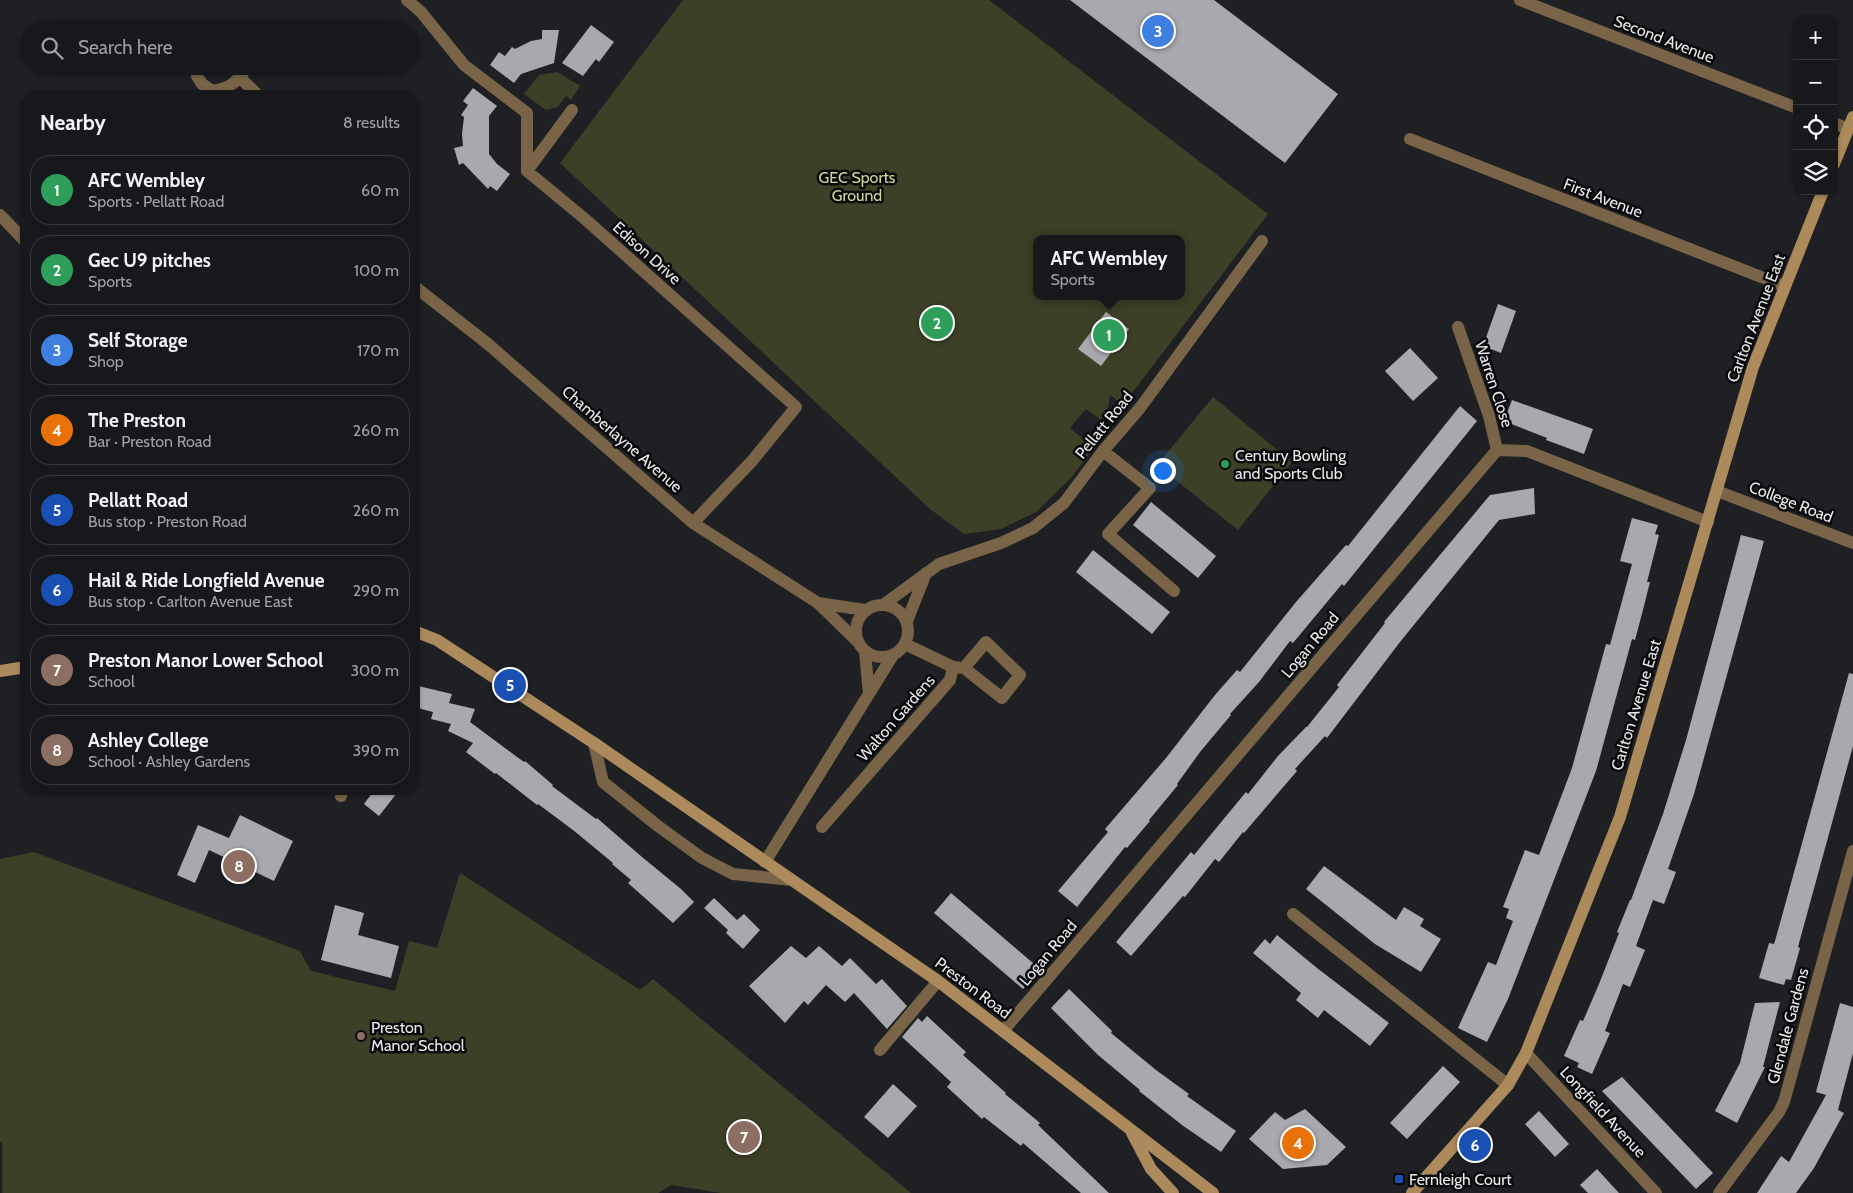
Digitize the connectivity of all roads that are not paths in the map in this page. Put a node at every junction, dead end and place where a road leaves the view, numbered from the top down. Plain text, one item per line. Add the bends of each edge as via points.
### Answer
1 (407, 0) edge
2 (1520, 0) edge
3 (197, 75) edge
4 (239, 77) joint
5 (211, 90) edge
6 (220, 90) edge
7 (253, 90) edge
8 (1793, 106) edge
9 (572, 110) dead end
10 (1838, 123) edge
11 (1851, 123) edge
12 (1410, 139) dead end
13 (1838, 154) edge
14 (526, 171) junction
15 (1821, 195) edge
16 (0, 215) edge
17 (20, 236) edge
18 (1262, 241) dead end
19 (1784, 286) junction
20 (420, 291) edge
21 (1458, 327) dead end
22 (1103, 450) junction
23 (1497, 450) junction
24 (1717, 491) junction
25 (1708, 522) junction
26 (694, 523) junction
27 (1853, 543) edge
28 (926, 573) junction
29 (1174, 591) dead end
30 (818, 603) junction
31 (883, 604) junction
32 (865, 610) junction
33 (907, 621) junction
34 (420, 633) edge
35 (906, 644) junction
36 (862, 647) junction
37 (893, 656) junction
38 (959, 667) junction
39 (20, 668) edge
40 (0, 672) edge
41 (869, 694) junction
42 (594, 743) junction
43 (822, 828) dead end
44 (1853, 851) edge
45 (765, 862) junction
46 (792, 880) junction
47 (1293, 914) dead end
48 (938, 981) junction
49 (1003, 1031) junction
50 (880, 1050) dead end
51 (1526, 1053) junction
52 (1508, 1085) junction
53 (1130, 1129) junction
54 (1173, 1193) edge
55 (1213, 1193) edge
56 (1412, 1193) edge
57 (1656, 1193) edge
58 (1719, 1193) edge

1 - 14 street via 421,12 464,65 527,113
2 - 8 street, Second Avenue
3 - 5 street
4 - 6 street via 227,89
4 - 7 street
9 - 14 street
10 - 11 street
11 - 13 street
12 - 19 street, First Avenue
14 - 26 street, Edison Drive via 796,407 752,462
15 - 19 street, Carlton Avenue East
16 - 17 street
18 - 22 street, Pellatt Road via 1140,408
19 - 24 street, Carlton Avenue East via 1753,366
20 - 26 street, Chamberlayne Avenue via 488,344
21 - 23 street, Warren Close via 1489,416
22 - 28 street, Pellatt Road via 1064,503 1033,528 1001,543 939,564
22 - 29 street via 1150,488 1108,534
23 - 25 street via 1527,451
23 - 49 street, Logan Road
24 - 25 street, Carlton Avenue East
24 - 27 street, College Road
25 - 51 street, Carlton Avenue East via 1620,816
26 - 30 street, Chamberlayne Avenue
28 - 31 street, Pellatt Road
28 - 33 street
30 - 32 street, Chamberlayne Avenue
30 - 36 street, Chamberlayne Avenue
31 - 32 street, Pellatt Road
31 - 33 street via 898,610
32 - 36 street via 856,624
33 - 35 street via 909,633
34 - 42 street, Preston Road via 437,640
35 - 37 street
35 - 38 street, Walton Gardens
36 - 37 street via 878,658
36 - 41 street
37 - 41 street
38 - 38 street via 1002,698 1020,675 986,642
38 - 43 street, Walton Gardens
39 - 40 street
41 - 45 street
42 - 45 street, Preston Road
42 - 46 street, Preston Road via 603,782 702,858 733,874
44 - 58 street, Glendale Gardens via 1784,1102
45 - 46 street, Preston Road
46 - 48 street, Preston Road
47 - 52 street
48 - 49 street, Preston Road
48 - 50 street
49 - 53 street, Preston Road
51 - 52 street, Carlton Avenue East
51 - 57 street, Longfield Avenue
52 - 56 street, Carlton Avenue East
53 - 54 street, Preston Road via 1151,1169
53 - 55 street, Preston Road

